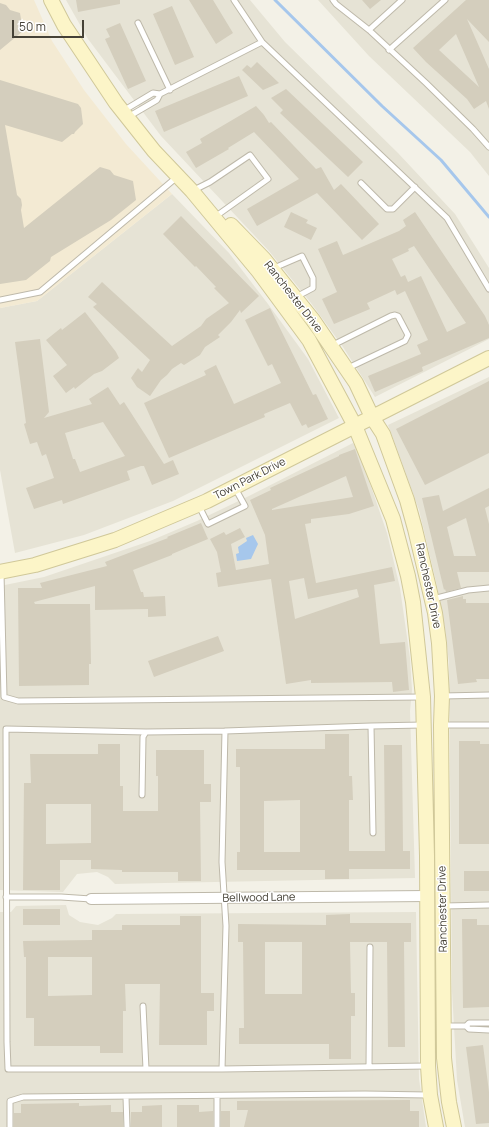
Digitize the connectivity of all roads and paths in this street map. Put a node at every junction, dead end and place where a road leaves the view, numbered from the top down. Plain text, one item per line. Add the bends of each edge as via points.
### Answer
1 (51, 0) edge
2 (234, 0) edge
3 (333, 0) edge
4 (402, 0) edge
5 (445, 0) edge
6 (138, 23) dead end
7 (369, 30) junction
8 (262, 42) junction
9 (389, 50) junction
10 (170, 90) junction
11 (125, 114) junction
12 (489, 147) edge
13 (177, 177) junction
14 (361, 183) dead end
15 (414, 187) junction
16 (192, 191) junction
17 (220, 214) junction
18 (272, 269) junction
19 (489, 289) edge
20 (288, 296) junction
21 (0, 300) edge
22 (330, 346) junction
23 (489, 358) edge
24 (345, 370) junction
25 (372, 417) junction
26 (355, 426) junction
27 (235, 487) junction
28 (199, 505) junction
29 (424, 571) junction
30 (1, 572) edge
31 (408, 576) junction
32 (489, 588) edge
33 (432, 599) junction
34 (442, 696) junction
35 (489, 696) edge
36 (423, 697) junction
37 (441, 725) junction
38 (489, 725) edge
39 (371, 726) junction
40 (423, 726) junction
41 (224, 731) junction
42 (146, 732) junction
43 (142, 795) dead end
44 (373, 833) dead end
45 (427, 856) junction
46 (442, 856) junction
47 (427, 896) junction
48 (6, 897) junction
49 (223, 898) junction
50 (91, 899) joint
51 (489, 905) edge
52 (443, 906) junction
53 (370, 947) dead end
54 (143, 1006) dead end
55 (489, 1022) edge
56 (428, 1026) junction
57 (444, 1026) junction
58 (466, 1026) junction
59 (489, 1030) edge
60 (428, 1066) junction
61 (369, 1067) junction
62 (146, 1069) junction
63 (222, 1069) junction
64 (430, 1095) junction
65 (126, 1096) junction
66 (217, 1096) junction
67 (10, 1127) edge
68 (127, 1127) edge
69 (217, 1127) edge
70 (436, 1127) edge
71 (454, 1127) edge

1 - 11 street, Ranchester Drive via 96,74
2 - 8 lane
3 - 7 lane
4 - 7 lane
5 - 9 lane
6 - 10 lane
7 - 9 lane
8 - 10 lane
8 - 15 lane
9 - 12 lane via 452,108
10 - 11 lane via 160,94 157,100
11 - 13 street, Ranchester Drive
13 - 16 street, Ranchester Drive
13 - 21 lane via 40,292
14 - 15 lane via 387,209 393,209
15 - 19 lane via 447,218
16 - 17 street, Ranchester Drive
16 - 17 lane via 250,155 268,179
16 - 20 street, Ranchester Drive via 259,272
17 - 18 street, Ranchester Drive
18 - 20 street, Ranchester Drive
18 - 20 lane via 302,256 313,278 313,288
20 - 22 street, Ranchester Drive via 313,320
20 - 26 street, Ranchester Drive
22 - 24 street, Ranchester Drive
22 - 24 lane via 391,316 398,316 408,335 405,341
23 - 25 street, Town Park Drive
24 - 25 street, Ranchester Drive via 356,383
25 - 26 street, Town Park Drive
25 - 29 street, Ranchester Drive via 383,434 406,500
26 - 27 street, Town Park Drive
26 - 31 street, Ranchester Drive via 393,519
27 - 28 street, Town Park Drive
27 - 28 lane via 245,506 208,524
28 - 30 street, Town Park Drive via 116,540 35,565
29 - 31 street
29 - 33 street, Ranchester Drive
30 - 36 lane via 4,697 18,701
31 - 36 street, Ranchester Drive
32 - 33 lane via 468,590
33 - 34 street, Ranchester Drive via 439,643
34 - 35 lane
34 - 37 street, Ranchester Drive
36 - 40 street, Ranchester Drive
37 - 38 lane
37 - 40 street
37 - 46 street, Ranchester Drive
39 - 40 lane
39 - 41 lane
39 - 44 lane
40 - 45 street, Ranchester Drive
41 - 42 lane
41 - 49 lane
42 - 43 lane via 143,737
42 - 48 lane via 6,730
45 - 46 street
45 - 47 street, Ranchester Drive
46 - 52 street, Ranchester Drive
47 - 49 street, Bellwood Lane
47 - 56 street, Ranchester Drive
48 - 50 lane
48 - 62 lane via 8,1069
49 - 50 street, Bellwood Lane
49 - 63 lane via 226,926
51 - 52 lane
52 - 57 street, Ranchester Drive
53 - 61 lane
54 - 62 lane
55 - 58 lane via 469,1023
56 - 57 street
56 - 60 street, Ranchester Drive
57 - 58 lane
57 - 71 street, Ranchester Drive via 446,1082
58 - 59 lane via 469,1029
60 - 61 lane
60 - 64 street, Ranchester Drive
61 - 63 lane
62 - 63 lane
64 - 66 lane
64 - 70 street, Ranchester Drive
65 - 66 lane
65 - 67 lane via 23,1097 10,1101
65 - 68 lane
66 - 69 lane

